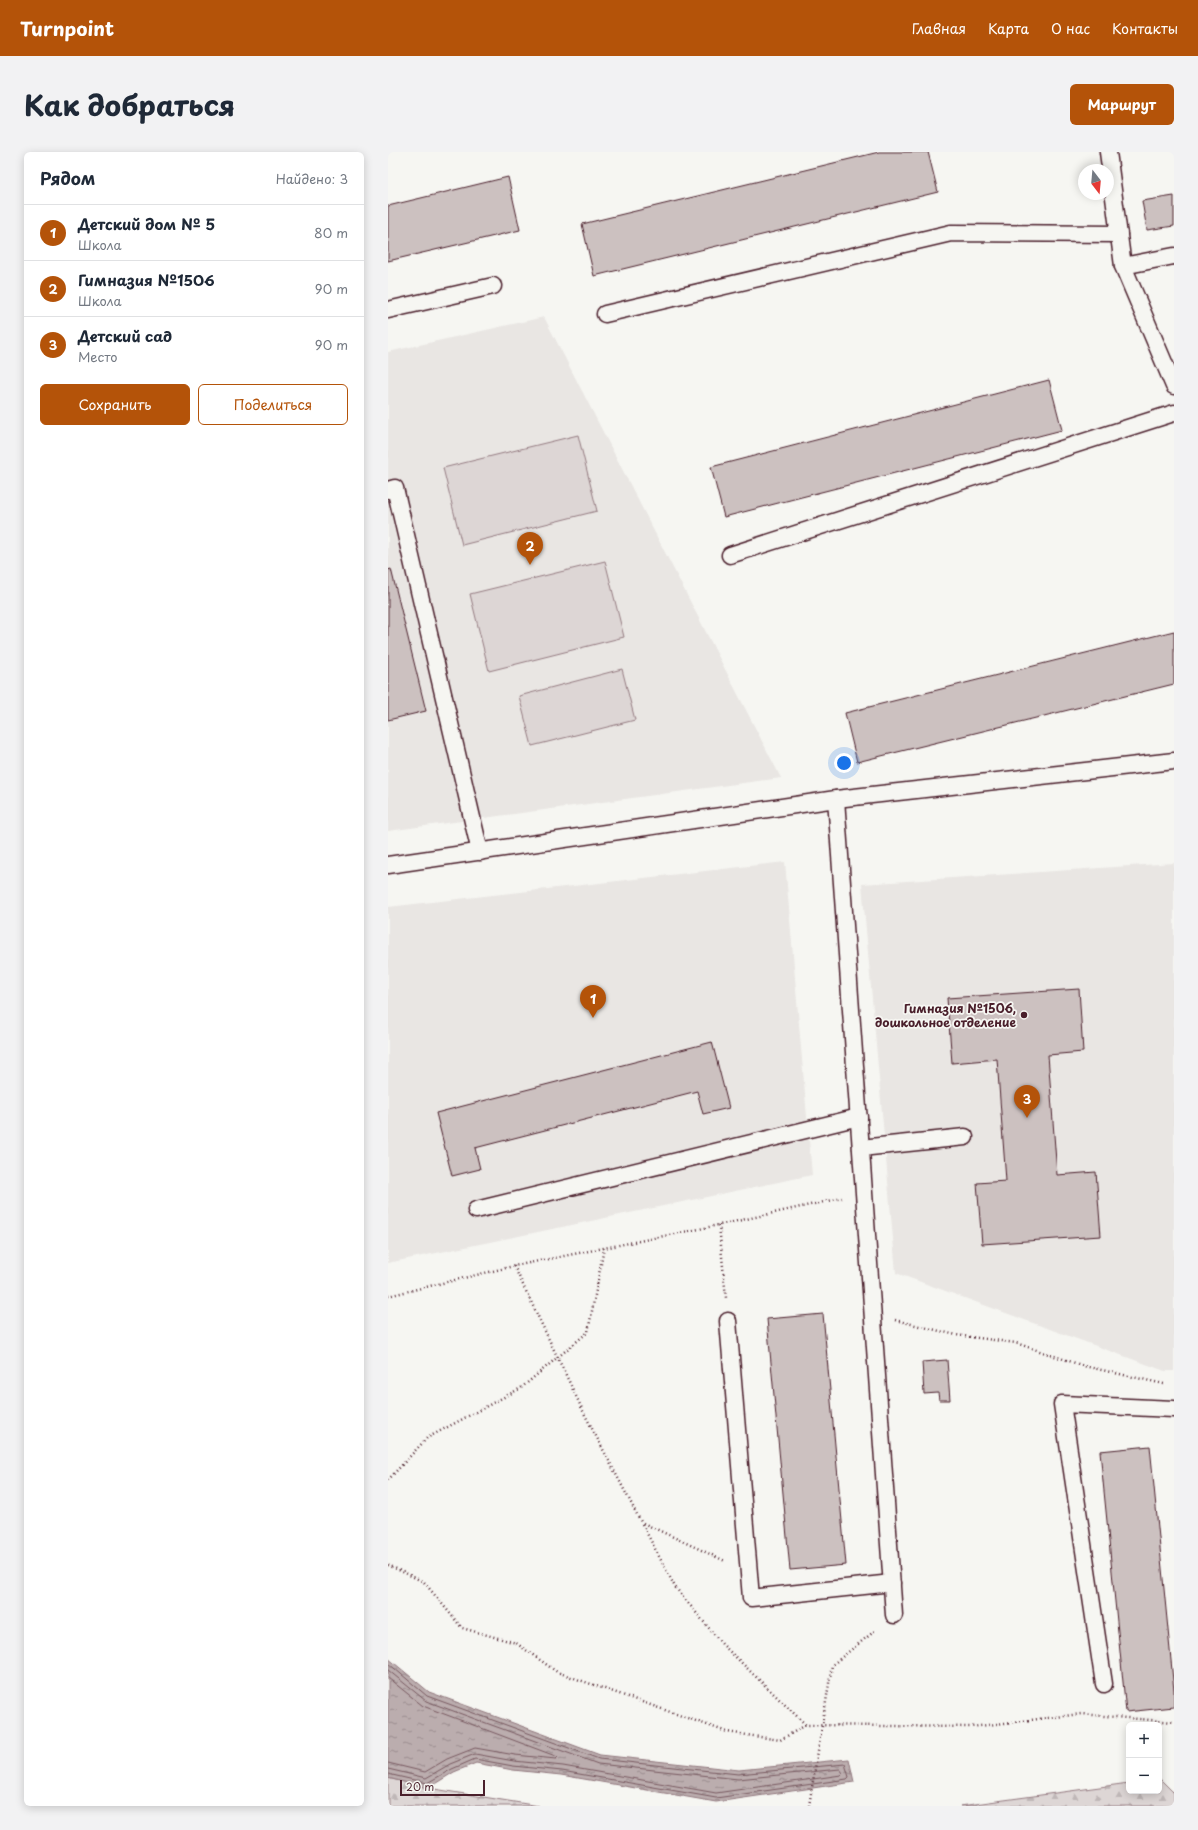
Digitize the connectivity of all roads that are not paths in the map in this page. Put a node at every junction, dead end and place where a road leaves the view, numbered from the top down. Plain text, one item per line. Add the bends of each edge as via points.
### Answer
1 (1108, 152) edge
2 (1119, 234) junction
3 (1174, 256) edge
4 (1123, 266) junction
5 (493, 286) dead end
6 (388, 310) edge
7 (605, 314) dead end
8 (1174, 386) edge
9 (1174, 413) edge
10 (388, 490) edge
11 (730, 554) dead end
12 (1174, 761) edge
13 (836, 800) junction
14 (480, 852) junction
15 (388, 866) edge
16 (859, 1117) junction
17 (965, 1137) dead end
18 (861, 1148) junction
19 (476, 1210) dead end
20 (728, 1321) road end
21 (1174, 1409) edge
22 (892, 1583) junction
23 (894, 1615) road end
24 (1104, 1684) dead end

1 - 2 lane
2 - 4 lane
2 - 7 lane via 951,233
3 - 4 lane
4 - 8 lane
5 - 6 lane
9 - 11 lane
10 - 14 lane via 395,488
12 - 13 lane
13 - 14 lane
13 - 16 lane
14 - 15 lane
16 - 18 lane
16 - 19 lane
17 - 18 lane
18 - 22 lane
20 - 22 lane via 751,1598
21 - 24 lane via 1062,1404
22 - 23 lane

